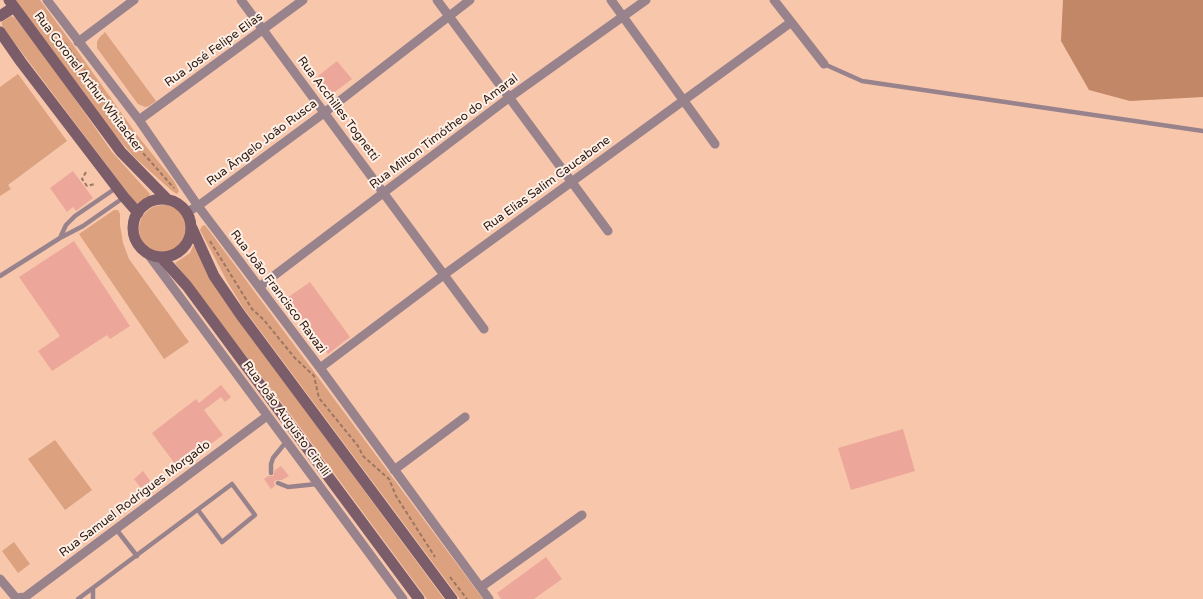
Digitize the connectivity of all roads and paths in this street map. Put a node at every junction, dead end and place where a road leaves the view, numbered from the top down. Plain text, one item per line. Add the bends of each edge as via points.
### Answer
1 (47, 0) edge
2 (134, 0) edge
3 (241, 0) edge
4 (303, 0) edge
5 (437, 0) edge
6 (470, 0) edge
7 (611, 0) edge
8 (646, 0) edge
9 (774, 0) edge
10 (11, 3) edge
11 (448, 15) junction
12 (0, 16) edge
13 (623, 17) junction
14 (790, 23) junction
15 (263, 29) junction
16 (0, 32) edge
17 (74, 42) junction
18 (66, 43) junction
19 (48, 44) dead end
20 (824, 64) joint
21 (510, 97) junction
22 (683, 100) junction
23 (324, 113) junction
24 (139, 120) junction
25 (1203, 131) edge
26 (715, 144) dead end
27 (86, 172) dead end
28 (572, 181) junction
29 (95, 184) dead end
30 (117, 187) junction
31 (384, 191) junction
32 (178, 192) dead end
33 (124, 198) junction
34 (168, 200) junction
35 (198, 206) junction
36 (186, 212) junction
37 (138, 213) junction
38 (192, 228) junction
39 (608, 231) dead end
40 (206, 235) dead end
41 (60, 238) junction
42 (148, 254) junction
43 (162, 258) junction
44 (445, 274) junction
45 (0, 276) edge
46 (259, 287) junction
47 (484, 329) dead end
48 (320, 368) junction
49 (267, 416) junction
50 (465, 417) dead end
51 (286, 442) junction
52 (394, 470) junction
53 (271, 473) dead end
54 (278, 484) dead end
55 (317, 484) junction
56 (198, 510) junction
57 (582, 515) dead end
58 (116, 529) junction
59 (137, 556) junction
60 (435, 558) dead end
61 (446, 572) dead end
62 (0, 579) edge
63 (481, 587) junction
64 (93, 588) junction
65 (20, 598) edge
66 (78, 599) edge
67 (93, 599) edge
68 (404, 599) edge
69 (419, 599) edge
70 (452, 599) edge
71 (467, 599) edge
72 (489, 599) edge

1 - 17 street, Rua João Francisco Ravazi
2 - 17 street
3 - 15 street, Rua Acchilles Tognetti
4 - 15 street, Rua José Felipe Elias
5 - 11 street
6 - 11 street, Rua Ângelo João Rusca
7 - 13 street
8 - 13 street, Rua Milton Timótheo do Amaral
9 - 14 street
10 - 12 main road
10 - 34 main road, Rua Coronel Arthur Whitacker via 121,152
11 - 21 street
11 - 23 street, Rua Ângelo João Rusca
13 - 21 street, Rua Milton Timótheo do Amaral
13 - 22 street
14 - 20 street
14 - 22 street, Rua Elias Salim Caucabene
15 - 23 street, Rua Acchilles Tognetti
15 - 24 street, Rua José Felipe Elias
16 - 30 main road
17 - 18 path
17 - 24 street, Rua João Francisco Ravazi
18 - 19 path
18 - 32 path via 100,91 107,108
20 - 25 lane via 862,81
21 - 28 street
21 - 31 street, Rua Milton Timótheo do Amaral
22 - 26 street
22 - 28 street, Rua Elias Salim Caucabene
23 - 31 street, Rua Acchilles Tognetti
23 - 35 street, Rua Ângelo João Rusca
24 - 35 street, Rua João Francisco Ravazi
27 - 29 path via 83,183 87,186
28 - 39 street
28 - 44 street, Rua Elias Salim Caucabene
30 - 33 main road
30 - 41 lane via 75,216
31 - 44 street, Rua Acchilles Tognetti
31 - 46 street, Rua Milton Timótheo do Amaral
33 - 37 main road
33 - 41 lane
34 - 36 main road
34 - 37 main road via 151,202
35 - 36 street, Rua Ângelo João Rusca
35 - 46 street, Rua João Francisco Ravazi
36 - 38 main road
37 - 42 main road via 133,231 141,248
38 - 43 main road via 186,246 180,252
38 - 70 main road via 214,276 240,314
40 - 60 path via 252,309 314,376 319,398 363,456 389,479 396,496
41 - 45 lane
42 - 43 main road
42 - 49 street, Rua João Augusto Cirelli
43 - 69 main road via 187,286
44 - 47 street, Rua Acchilles Tognetti
44 - 48 street, Rua Elias Salim Caucabene
46 - 48 street, Rua João Francisco Ravazi
48 - 52 street, Rua João Francisco Ravazi
49 - 51 street, Rua João Augusto Cirelli
49 - 58 street, Rua Samuel Rodrigues Morgado
50 - 52 street
51 - 53 lane via 273,458
51 - 55 street, Rua João Augusto Cirelli
52 - 63 street, Rua João Francisco Ravazi
54 - 55 lane via 288,487
55 - 68 street, Rua João Augusto Cirelli
56 - 56 lane via 232,484 255,515 222,542
56 - 59 lane
57 - 63 street
58 - 59 lane
58 - 65 street, Rua Samuel Rodrigues Morgado
59 - 64 lane
61 - 71 path
62 - 65 street
63 - 72 street, Rua João Francisco Ravazi
64 - 66 lane
64 - 67 lane

